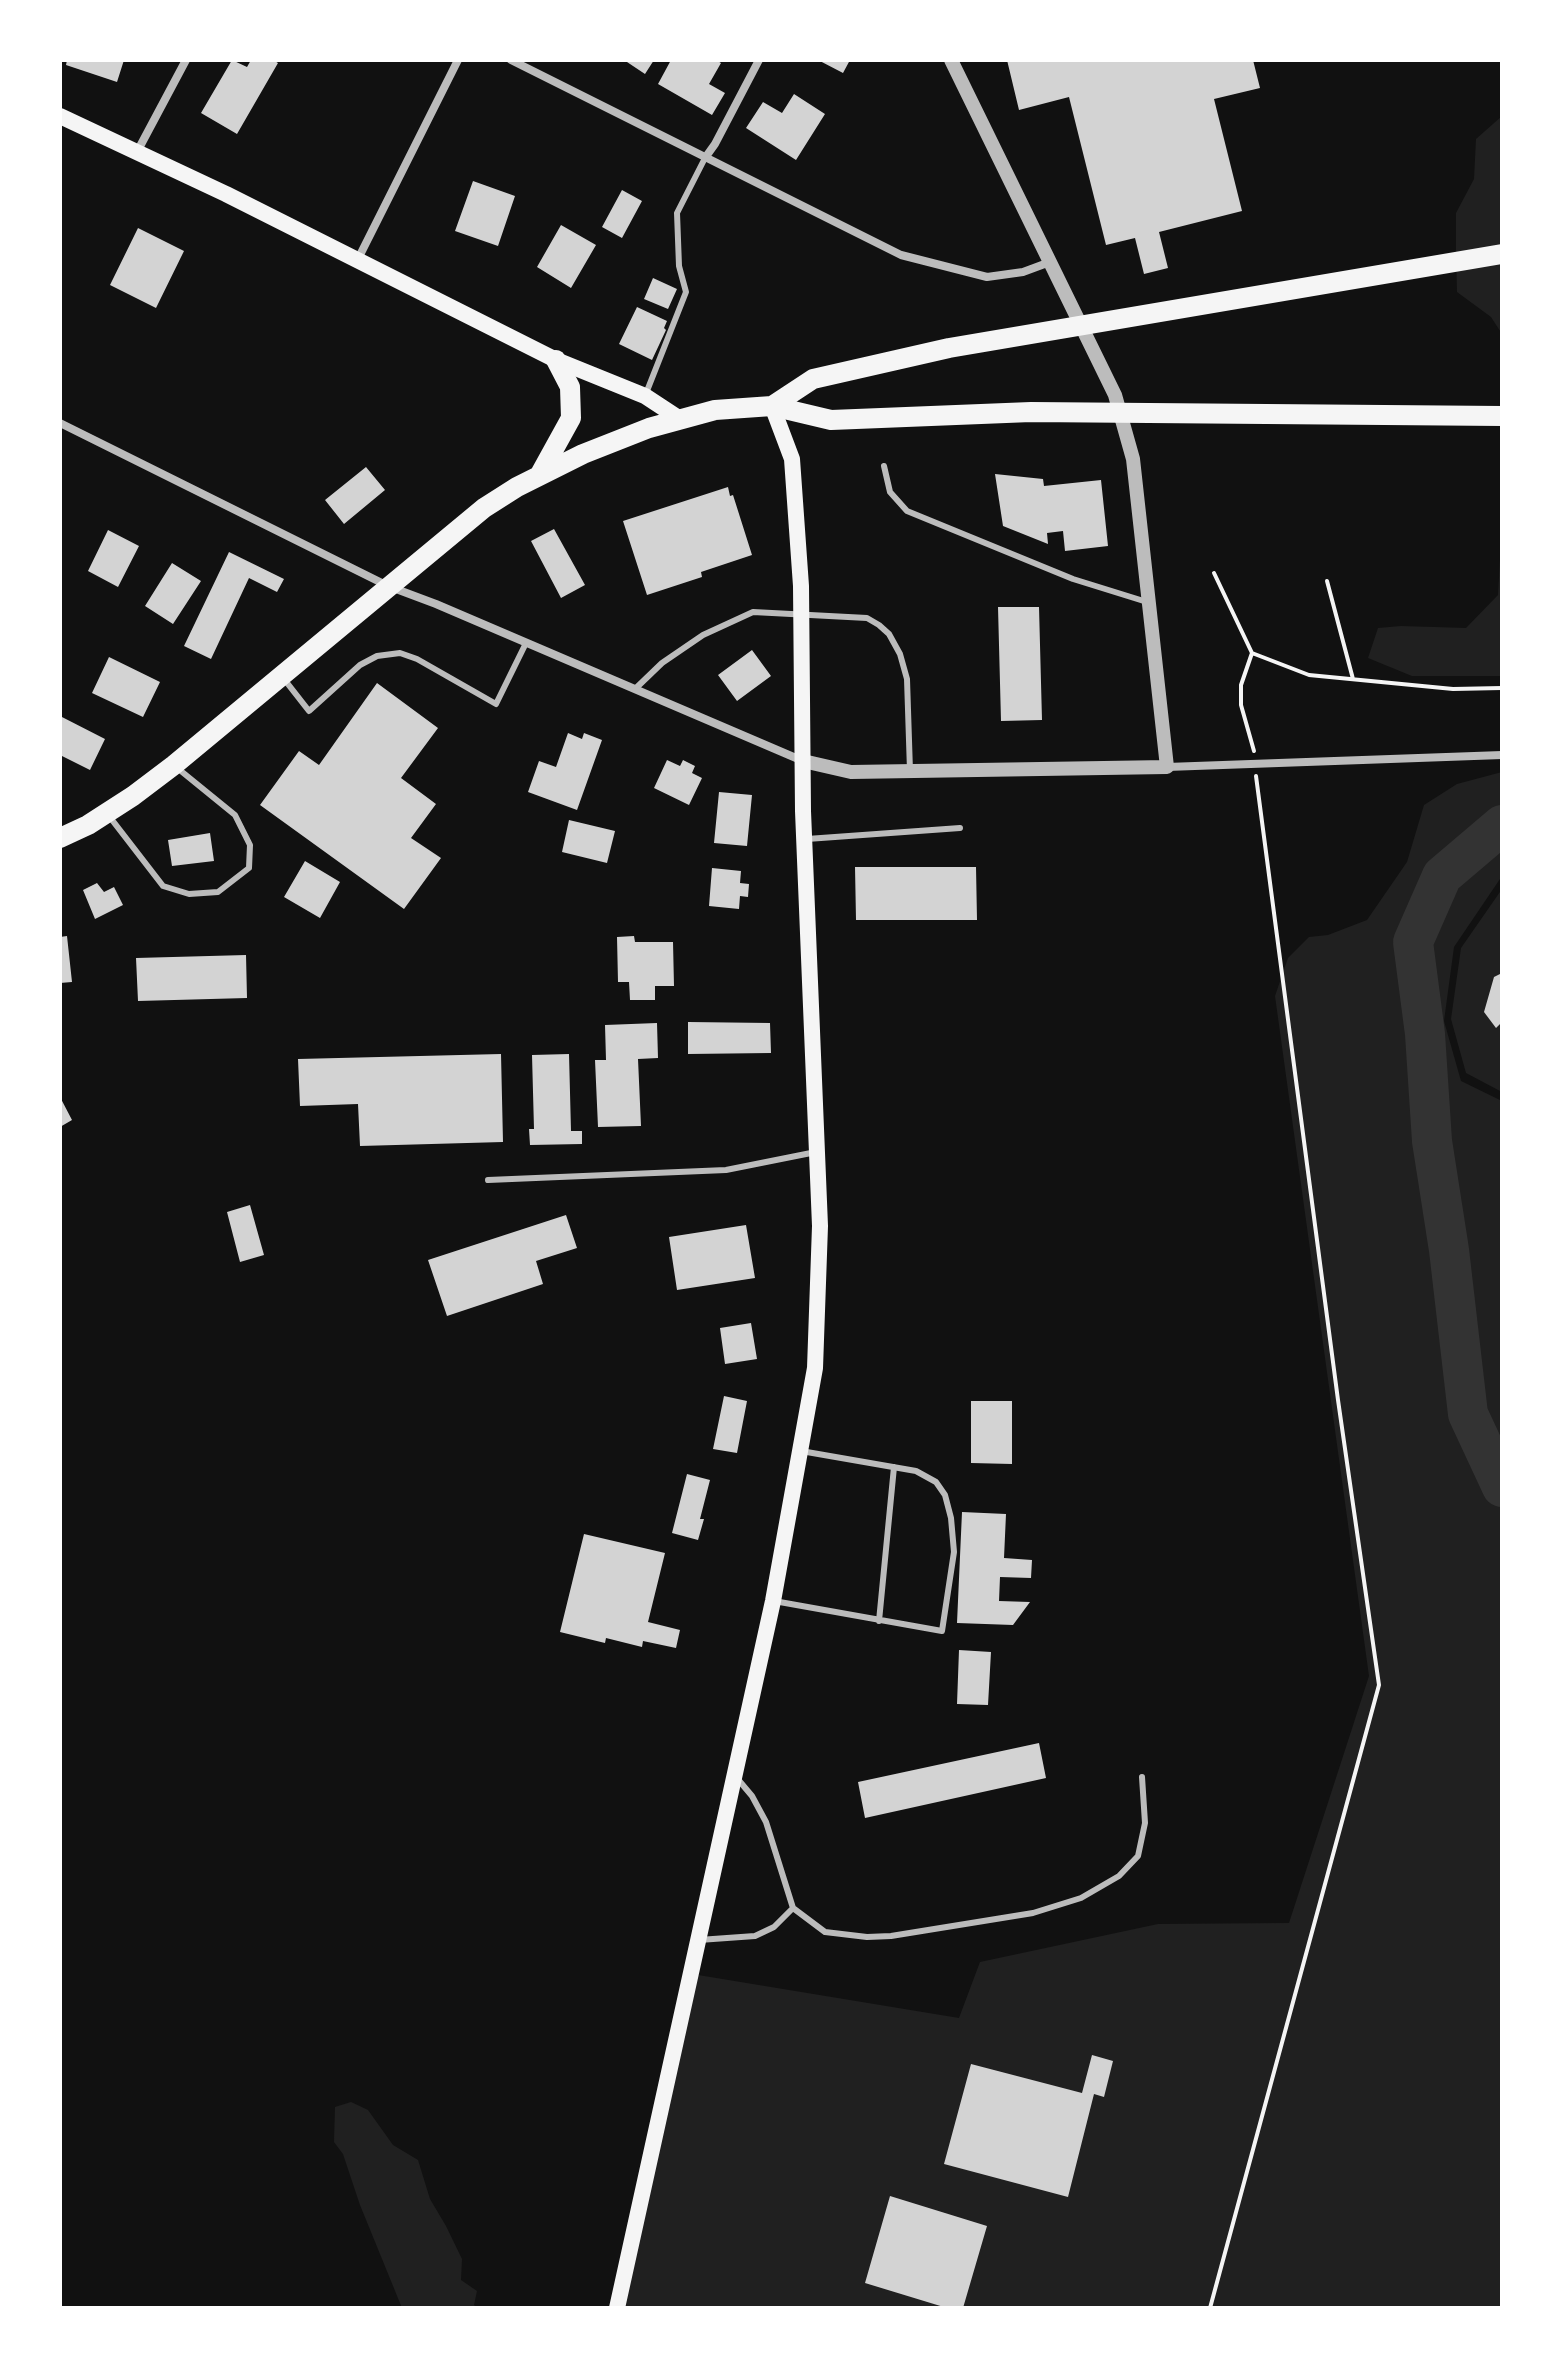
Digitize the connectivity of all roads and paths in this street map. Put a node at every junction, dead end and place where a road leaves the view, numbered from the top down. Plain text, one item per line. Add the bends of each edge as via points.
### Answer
1 (186, 60) edge
2 (458, 60) edge
3 (511, 60) edge
4 (759, 60) edge
5 (951, 60) edge
6 (60, 116) edge
7 (137, 152) junction
8 (705, 158) junction
9 (1502, 254) edge
10 (357, 260) junction
11 (1050, 262) junction
12 (556, 360) junction
13 (645, 396) junction
14 (772, 406) junction
15 (1502, 416) edge
16 (680, 419) junction
17 (60, 423) edge
18 (884, 466) dead end
19 (539, 476) junction
20 (1214, 573) dead end
21 (1327, 581) dead end
22 (388, 586) junction
23 (1150, 604) junction
24 (801, 612) junction
25 (526, 643) junction
26 (1252, 653) junction
27 (282, 676) junction
28 (1353, 679) junction
29 (1502, 688) edge
30 (635, 689) junction
31 (1502, 755) edge
32 (803, 761) junction
33 (1255, 764) junction
34 (174, 765) junction
35 (1167, 767) junction
36 (910, 771) junction
37 (106, 813) junction
38 (960, 828) dead end
39 (60, 838) edge
40 (804, 839) junction
41 (816, 1152) junction
42 (488, 1180) dead end
43 (801, 1451) junction
44 (894, 1467) junction
45 (773, 1601) junction
46 (879, 1621) junction
47 (734, 1775) junction
48 (1142, 1777) dead end
49 (793, 1908) junction
50 (699, 1940) junction
51 (617, 2308) edge
52 (1210, 2308) edge

1 - 7 street
2 - 10 street
3 - 8 street
4 - 8 street
5 - 11 street
6 - 7 main road
7 - 10 main road
8 - 11 street via 901,255 987,277
8 - 13 lane via 677,213 679,266 686,292
9 - 14 main road via 949,348 813,379
10 - 12 main road
11 - 23 street via 1115,395 1133,459
12 - 13 main road
12 - 19 main road via 570,387 571,418
13 - 16 main road
14 - 15 main road via 831,420 1031,412
14 - 16 main road via 715,410
14 - 24 main road via 792,459
16 - 19 main road
17 - 22 street
18 - 23 lane via 890,492 907,511 1073,579
19 - 22 main road via 484,508
20 - 26 path
21 - 28 path
22 - 25 street
22 - 27 main road
23 - 35 street
24 - 30 lane via 740,617 662,663
24 - 32 main road
24 - 36 lane via 867,618 889,634 907,679
25 - 27 lane via 496,704 400,653 360,665 309,711
25 - 30 street
26 - 28 path via 1309,675
26 - 33 path via 1241,695
27 - 34 main road
28 - 29 path
30 - 32 street
31 - 33 street
32 - 36 street via 851,772
32 - 40 main road
33 - 35 street
33 - 52 path via 1379,1685
34 - 37 main road
34 - 37 lane via 235,815 250,845 249,868 218,892 189,894 163,886
35 - 36 street
37 - 39 main road
38 - 40 lane
40 - 41 main road
41 - 42 lane via 726,1170
41 - 43 main road via 820,1226 815,1368
43 - 44 lane
43 - 45 main road
44 - 46 lane
44 - 46 lane via 936,1482 951,1518 954,1552 942,1631
45 - 46 lane
45 - 47 main road
47 - 49 lane via 766,1822
47 - 50 main road
48 - 49 lane via 1145,1823 1138,1856 1119,1876 1081,1898 1033,1913 867,1937 825,1932
49 - 50 lane via 774,1927 755,1936
50 - 51 main road

